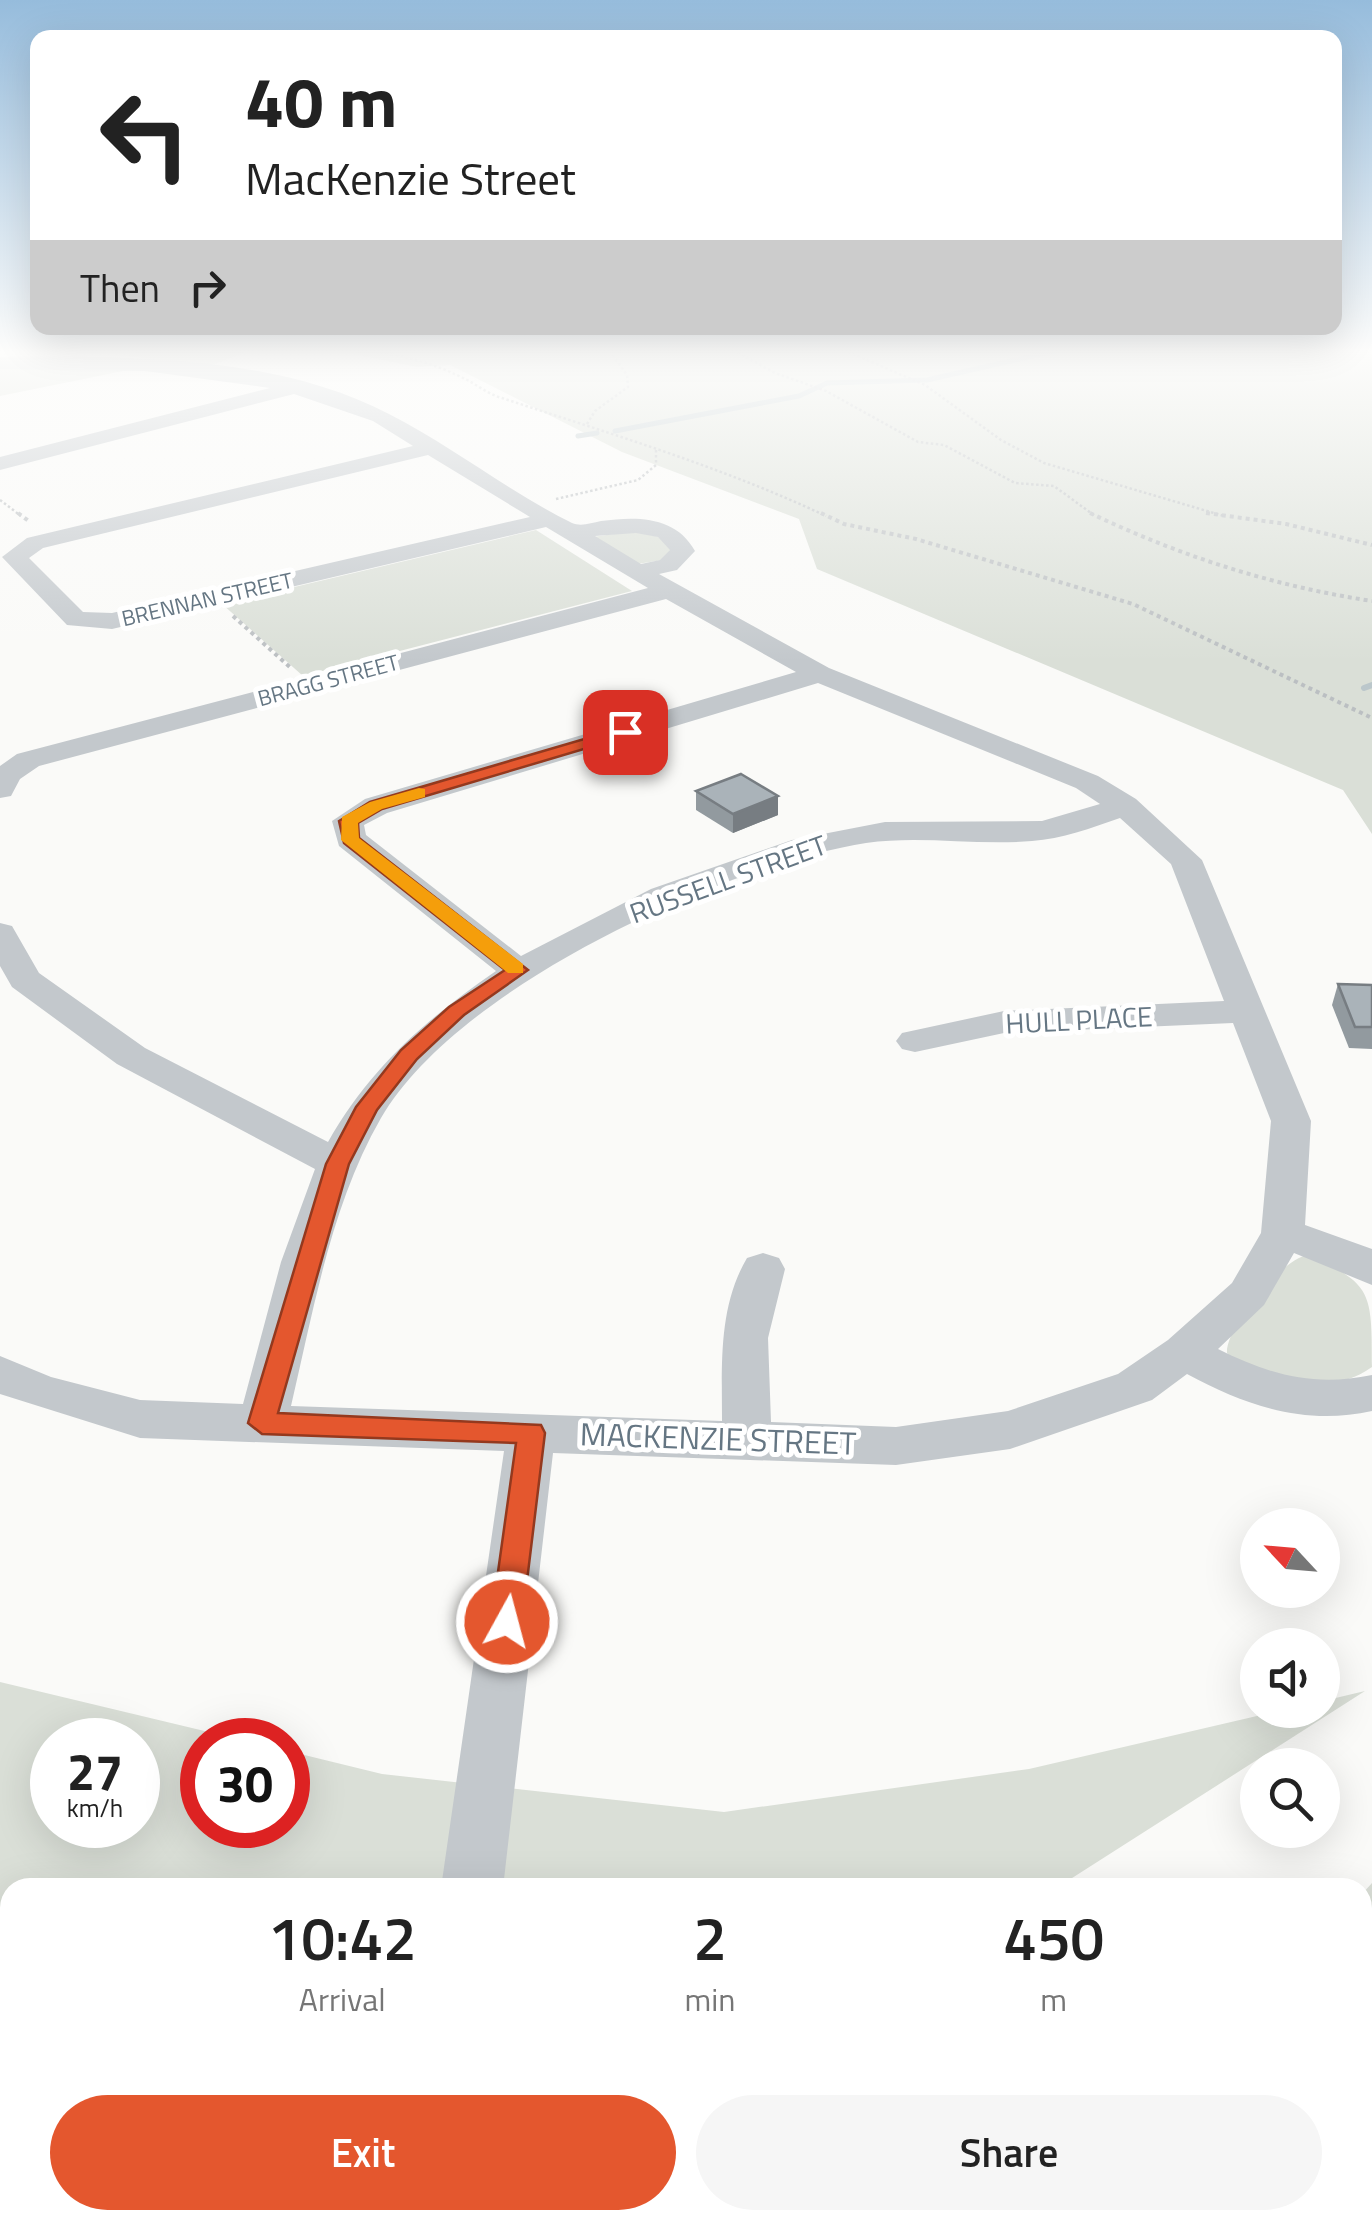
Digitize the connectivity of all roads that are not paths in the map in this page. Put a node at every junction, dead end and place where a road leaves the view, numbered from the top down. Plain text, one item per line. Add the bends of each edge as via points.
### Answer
1 (39, 454) edge
2 (407, 454) edge
3 (442, 454) edge
4 (0, 464) edge
5 (552, 519) junction
6 (576, 533) junction
7 (637, 572) junction
8 (670, 590) junction
9 (820, 674) junction
10 (0, 789) edge
11 (1125, 806) junction
12 (0, 933) edge
13 (518, 970) junction
14 (1244, 1010) junction
15 (916, 1042) dead end
16 (338, 1164) junction
17 (1283, 1233) junction
18 (764, 1268) dead end
19 (1372, 1269) edge
20 (1185, 1352) junction
21 (0, 1374) edge
22 (1372, 1393) edge
23 (262, 1423) junction
24 (531, 1433) junction
25 (747, 1440) junction
26 (473, 1878) edge

1 - 4 street
2 - 5 street, BRENNAN STREET via 53,539 14,557 76,619 112,621
3 - 5 street, MACKENZIE STREET
5 - 6 street, MACKENZIE STREET
6 - 7 street, MACKENZIE STREET
6 - 7 street via 635,527 680,542 683,551 675,560
7 - 8 street, MACKENZIE STREET
8 - 9 street, MACKENZIE STREET
8 - 10 street, BRAGG STREET via 28,760
9 - 11 street, MACKENZIE STREET via 1087,782
9 - 13 street via 376,806 348,821 350,840
11 - 13 street, RUSSELL STREET via 1033,832 868,833 830,840 644,906
11 - 14 street, MACKENZIE STREET via 1186,860
12 - 16 street via 24,979 132,1056
13 - 16 street, RUSSELL STREET via 457,1011 409,1055 367,1107
14 - 15 street, HULL PLACE via 1004,1022
14 - 17 street, MACKENZIE STREET via 1292,1121
16 - 23 street, RUSSELL STREET
17 - 19 street
17 - 20 street, MACKENZIE STREET via 1248,1294
18 - 25 street via 745,1338
20 - 22 street via 1280,1396 1349,1400
20 - 25 street, MACKENZIE STREET via 1135,1387 1010,1430 896,1446
21 - 23 street, MACKENZIE STREET via 39,1392 140,1419
23 - 24 street, MACKENZIE STREET
24 - 25 street, MACKENZIE STREET
24 - 26 street

